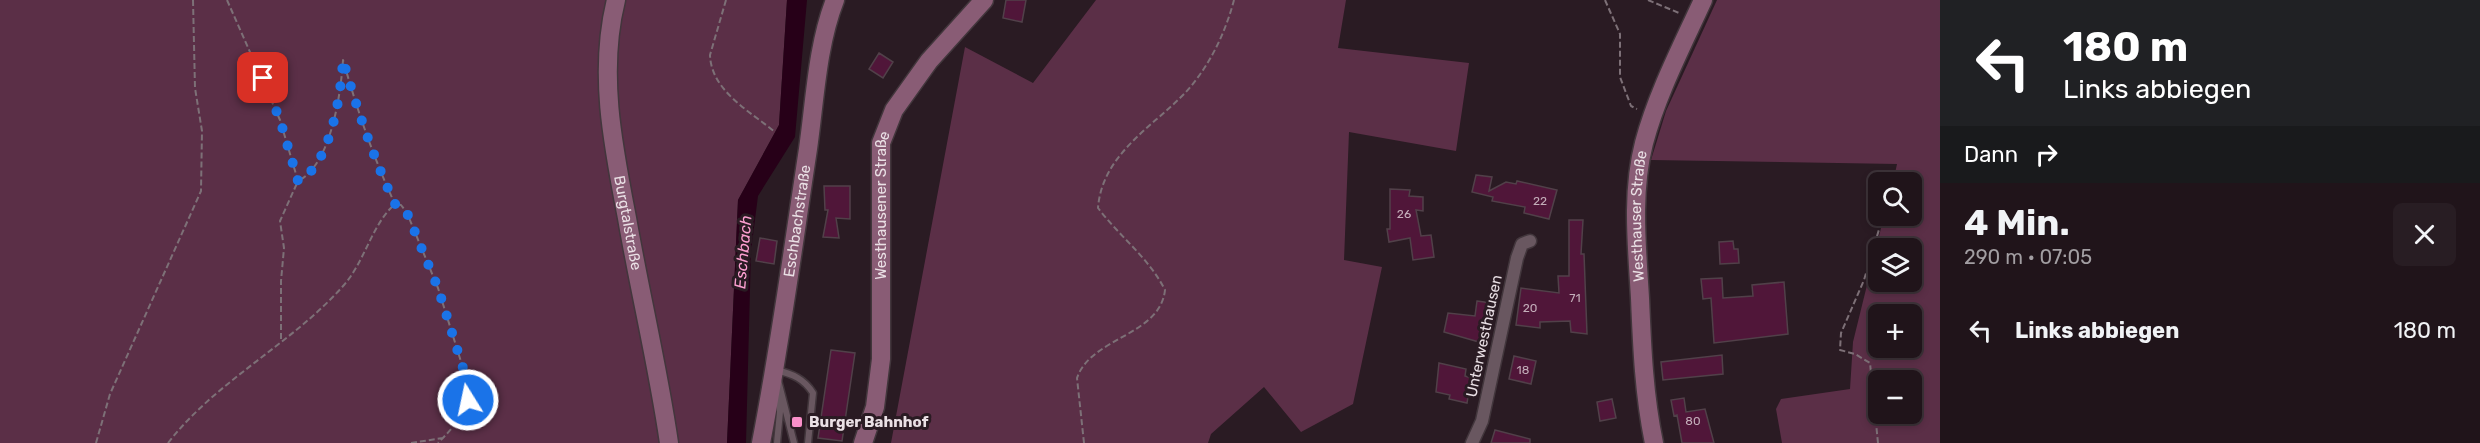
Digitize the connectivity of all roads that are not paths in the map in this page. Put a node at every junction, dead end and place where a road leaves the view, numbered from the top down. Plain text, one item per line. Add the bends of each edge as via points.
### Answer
1 (616, 0) edge
2 (835, 0) edge
3 (984, 0) edge
4 (1703, 0) edge
5 (1530, 241) dead end
6 (776, 370) junction
7 (669, 443) edge
8 (761, 443) edge
9 (777, 443) edge
10 (794, 443) edge
11 (808, 443) edge
12 (863, 443) edge
13 (1472, 443) edge
14 (1654, 443) edge

1 - 7 main road, Burgtalstraße via 607,52 608,100
2 - 6 main road, Eschbachstraße via 813,107
3 - 12 main road, Westhausener Straße via 929,61 894,110 881,143 881,359 874,407
4 - 14 main road, Westhauser Straße via 1654,114 1639,171 1636,244 1646,400
5 - 13 street, Unterwesthausen via 1522,244 1517,258 1482,421
6 - 8 main road, Eschbachstraße
6 - 9 lane via 780,412
6 - 10 lane
6 - 11 lane via 794,375 813,393

